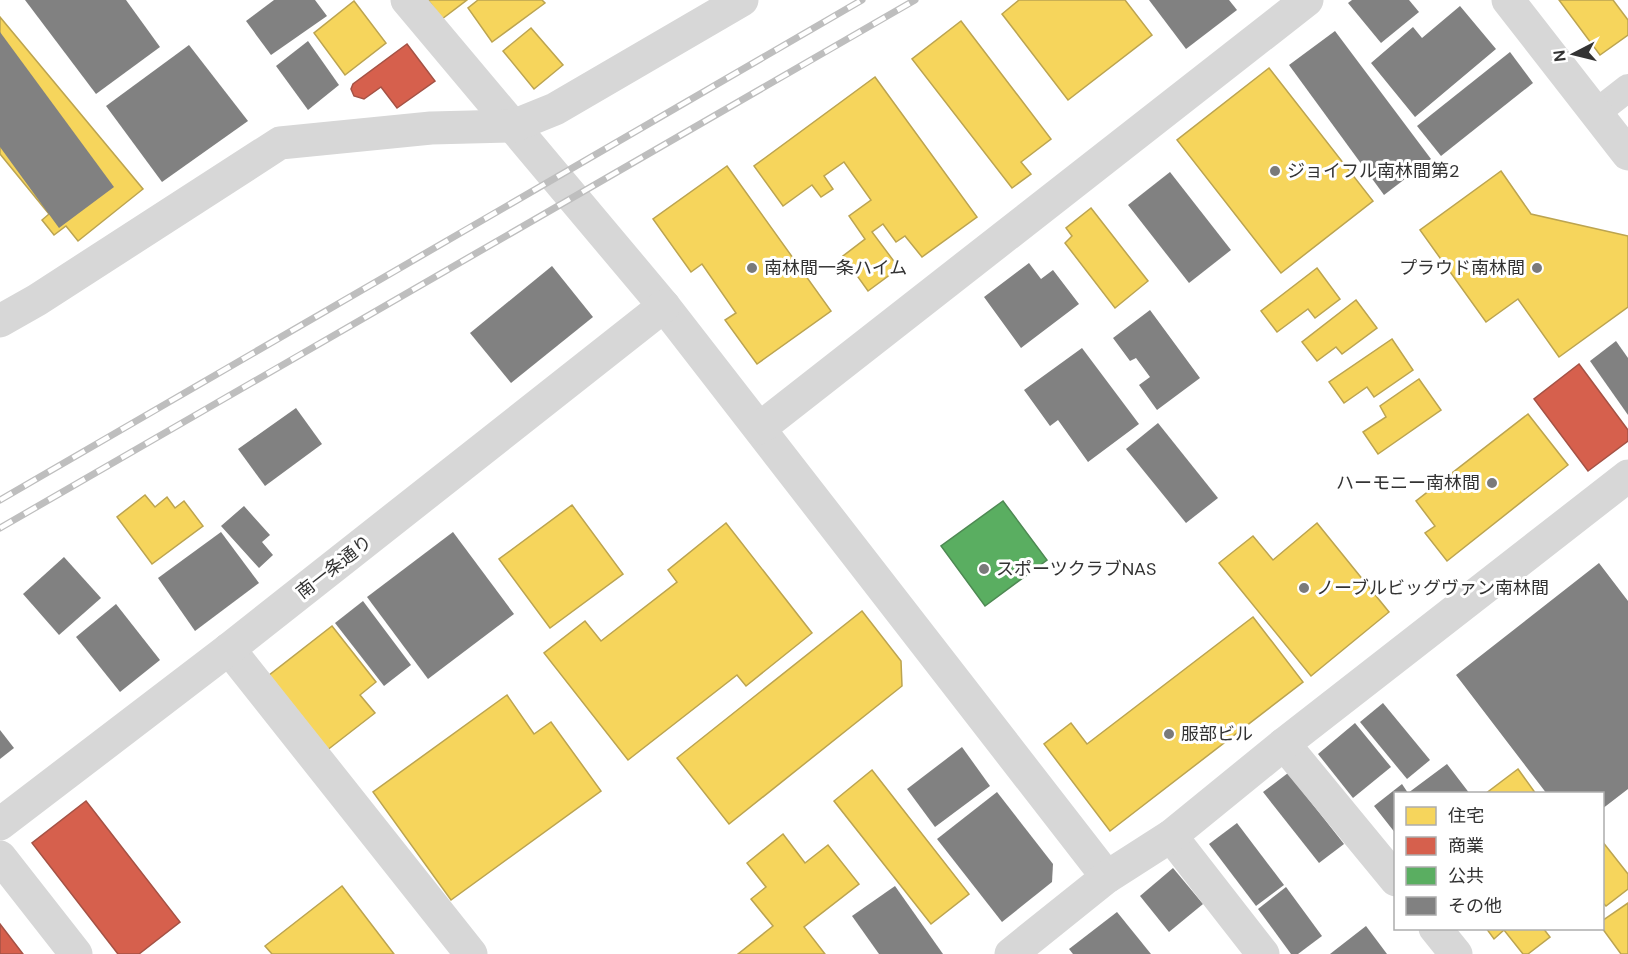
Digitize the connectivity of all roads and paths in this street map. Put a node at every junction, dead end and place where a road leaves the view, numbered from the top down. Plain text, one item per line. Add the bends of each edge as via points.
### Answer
1 (407, 0) edge
2 (742, 0) edge
3 (1307, 0) edge
4 (1508, 0) edge
5 (1628, 88) edge
6 (1596, 113) junction
7 (513, 126) junction
8 (1628, 154) edge
9 (664, 306) junction
10 (0, 321) edge
11 (760, 428) junction
12 (1628, 476) edge
13 (229, 649) junction
14 (1284, 744) junction
15 (0, 824) edge
16 (1171, 836) junction
17 (0, 857) edge
18 (1107, 877) junction
19 (1394, 879) edge
20 (1437, 930) edge
21 (76, 954) edge
22 (471, 954) edge
23 (1011, 954) edge
24 (1263, 954) edge
25 (1456, 954) edge

1 - 7 street
2 - 7 street via 555,109
3 - 11 street
4 - 6 street
5 - 6 lane
6 - 8 street
7 - 9 street
7 - 10 street via 431,128 280,143
9 - 11 street
9 - 13 street, 南一条通り
11 - 18 street
12 - 14 street
13 - 15 street, 南一条通り
13 - 22 street
14 - 16 street
14 - 19 street
16 - 18 street
16 - 24 street
17 - 21 street
18 - 23 street
20 - 25 street

